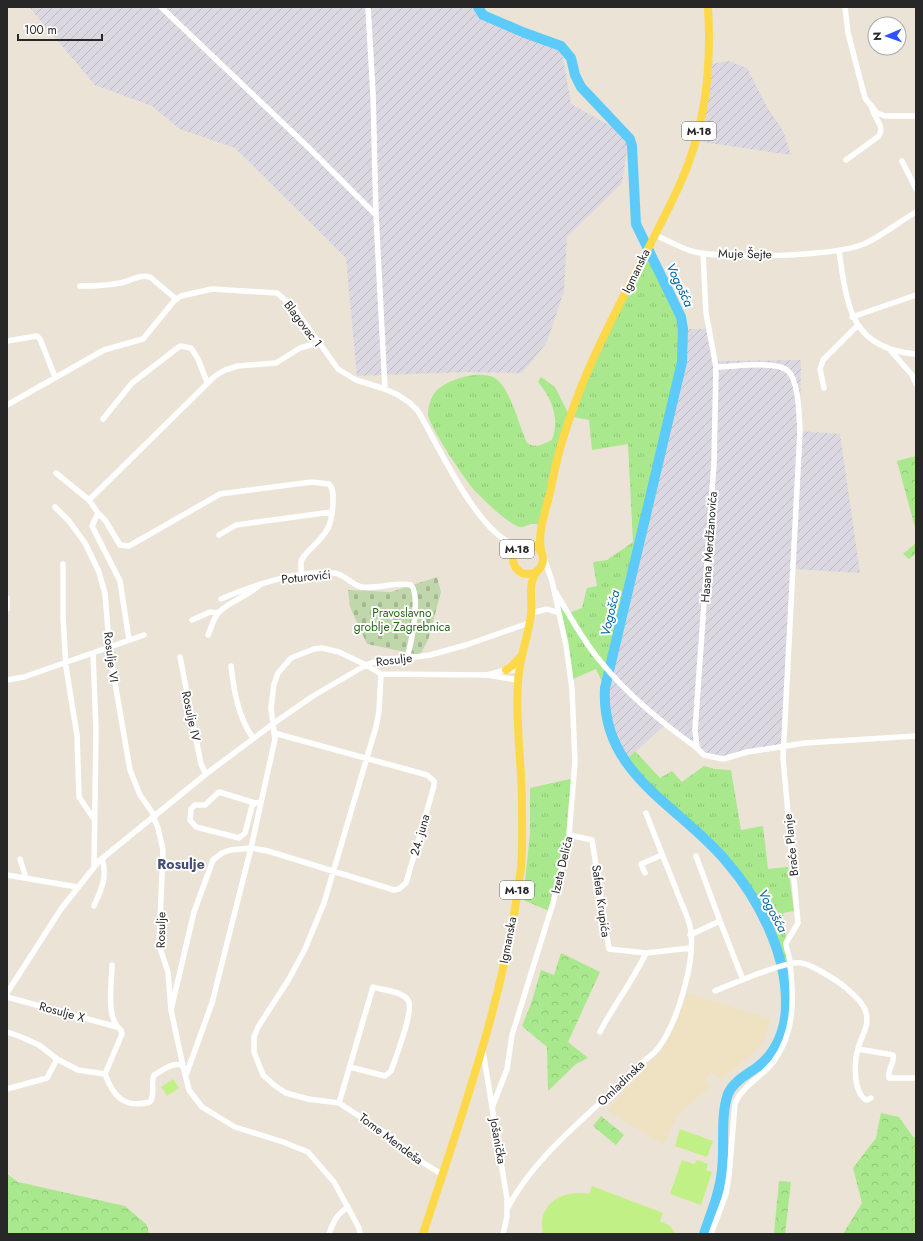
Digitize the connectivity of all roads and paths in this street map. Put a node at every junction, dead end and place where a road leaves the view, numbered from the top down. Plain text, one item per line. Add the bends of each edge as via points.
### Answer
1 (161, 7) edge
2 (368, 7) edge
3 (708, 7) edge
4 (846, 7) edge
5 (872, 108) junction
6 (916, 116) edge
7 (846, 160) dead end
8 (902, 162) dead end
9 (916, 189) edge
10 (916, 212) edge
11 (376, 215) junction
12 (655, 235) junction
13 (839, 251) junction
14 (703, 253) junction
15 (80, 286) dead end
16 (916, 295) edge
17 (176, 299) junction
18 (852, 317) junction
19 (857, 326) junction
20 (7, 341) edge
21 (318, 343) junction
22 (890, 351) junction
23 (916, 354) edge
24 (716, 367) junction
25 (55, 377) junction
26 (208, 382) junction
27 (916, 384) edge
28 (824, 388) dead end
29 (384, 389) junction
30 (7, 405) edge
31 (103, 419) dead end
32 (56, 473) dead end
33 (89, 500) junction
34 (55, 507) dead end
35 (332, 512) junction
36 (98, 513) junction
37 (541, 532) junction
38 (219, 535) dead end
39 (506, 541) junction
40 (526, 544) junction
41 (542, 553) junction
42 (514, 559) junction
43 (63, 564) dead end
44 (539, 569) junction
45 (520, 570) junction
46 (549, 572) junction
47 (301, 576) junction
48 (262, 583) junction
49 (530, 588) junction
50 (554, 589) junction
51 (7, 598) edge
52 (221, 598) dead end
53 (7, 609) edge
54 (531, 612) junction
55 (218, 613) junction
56 (559, 613) junction
57 (192, 620) dead end
58 (529, 623) junction
59 (144, 635) dead end
60 (208, 635) dead end
61 (129, 640) junction
62 (109, 646) junction
63 (93, 653) junction
64 (522, 655) junction
65 (180, 657) dead end
66 (407, 658) junction
67 (66, 662) junction
68 (366, 664) junction
69 (231, 666) dead end
70 (506, 670) junction
71 (519, 670) junction
72 (381, 674) junction
73 (487, 675) junction
74 (7, 680) edge
75 (518, 680) junction
76 (272, 724) junction
77 (274, 732) junction
78 (916, 736) edge
79 (253, 738) junction
80 (784, 746) junction
81 (697, 748) junction
82 (367, 758) junction
83 (206, 774) junction
84 (261, 802) junction
85 (255, 803) junction
86 (646, 813) dead end
87 (154, 815) junction
88 (94, 819) junction
89 (569, 834) junction
90 (251, 848) junction
91 (662, 855) junction
92 (696, 856) dead end
93 (20, 858) dead end
94 (102, 859) junction
95 (94, 867) junction
96 (334, 871) junction
97 (644, 873) dead end
98 (7, 875) edge
99 (26, 878) junction
100 (77, 887) junction
101 (94, 906) dead end
102 (720, 921) junction
103 (690, 935) junction
104 (691, 948) junction
105 (646, 953) junction
106 (788, 963) junction
107 (112, 965) dead end
108 (743, 980) junction
109 (715, 991) dead end
110 (7, 993) edge
111 (171, 1010) junction
112 (117, 1027) junction
113 (7, 1032) edge
114 (600, 1032) dead end
115 (482, 1048) junction
116 (858, 1048) junction
117 (58, 1059) junction
118 (184, 1066) junction
119 (350, 1068) junction
120 (106, 1074) junction
121 (186, 1075) junction
122 (916, 1078) edge
123 (7, 1089) edge
124 (871, 1098) dead end
125 (339, 1103) junction
126 (492, 1108) junction
127 (442, 1175) junction
128 (348, 1207) junction
129 (507, 1209) junction
130 (329, 1234) edge
131 (360, 1234) edge
132 (422, 1234) edge
133 (503, 1234) edge
134 (711, 1234) edge

1 - 11 street
2 - 11 street
3 - 12 main road, Igmanska / M-18 via 708,73 698,132 684,176
4 - 5 street via 848,32 856,67 865,98
5 - 6 street via 885,116
5 - 7 street via 881,126 879,136
8 - 9 street
10 - 13 street, Muje Šejte via 873,240
11 - 29 street
12 - 14 street, Muje Šejte via 691,251
12 - 37 main road, Igmanska / M-18 via 576,398 562,437
13 - 14 street, Muje Šejte via 761,256
13 - 18 street via 845,297
14 - 24 street, Hasana Merdžanovića via 706,313
15 - 17 street via 122,283 138,276 146,276
16 - 18 street
17 - 21 street, Blagovac 1 via 187,293 212,288 277,293 294,308
17 - 25 street, Blagovac 1 via 143,339 104,350
18 - 19 street
19 - 22 street
19 - 28 street via 822,360 820,369
20 - 25 street via 37,336
21 - 26 street via 300,348 276,363 238,366 225,370
21 - 29 street, Blagovac 1 via 338,369 356,380
22 - 23 street
22 - 27 street via 912,374
24 - 80 street, Braće Planje via 778,366 788,371 795,388 800,431
24 - 81 street, Hasana Merdžanovića via 714,463 695,730
25 - 30 street, Blagovac 1
26 - 31 street via 191,348 180,346 132,383
26 - 33 street
29 - 39 street, Blagovac 1 via 410,403 418,411 468,499
32 - 33 street
33 - 36 street
34 - 62 street, Rosulje VI via 85,542 100,572
35 - 36 street via 332,487 326,483 312,482 227,492 128,546 120,545
35 - 38 street via 236,525
35 - 47 street via 329,528 301,561
36 - 61 street via 92,526 120,581
37 - 40 main road, M-18
37 - 41 main road, Igmanska / M-18
39 - 40 street
39 - 42 street
40 - 41 main road, M-18
40 - 42 main road, M-18 via 516,550
41 - 44 main road, M-18 via 542,564
41 - 46 street, Izeta Delića
42 - 45 main road, M-18
43 - 67 street
44 - 45 main road, M-18 via 530,573
44 - 46 street
44 - 49 main road, Igmanska / M-18 via 532,579
45 - 49 main road, Igmanska / M-18
46 - 50 street, Izeta Delića
47 - 48 street, Poturovići
47 - 66 street, Poturovići via 335,574 365,587 411,585 414,592 414,616
48 - 52 street, Poturovići
48 - 55 street
49 - 54 main road, Igmanska / M-18
50 - 56 street, Izeta Delića
50 - 81 street via 583,638 601,662 658,720
51 - 53 street
54 - 56 street via 547,609
54 - 58 main road, Igmanska / M-18
55 - 57 street via 210,612
55 - 60 street
56 - 89 street, Izeta Delića via 572,689 575,762
58 - 64 main road, Igmanska / M-18
58 - 66 street, Rosulje via 466,645
59 - 61 street
61 - 62 street
62 - 63 street
62 - 87 street, Rosulje VI via 130,770 140,795
63 - 67 street
63 - 88 street via 96,730
64 - 70 main road
64 - 71 main road, Igmanska / M-18
65 - 83 street, Rosulje IV via 201,764
66 - 68 street, Rosulje via 382,659
67 - 74 street via 24,677
67 - 88 street via 77,735 79,797
68 - 72 street
68 - 76 street, Rosulje
68 - 76 street via 340,652 322,648 291,658 278,673 274,684
69 - 79 street via 237,703 242,719
70 - 71 street
70 - 73 street
71 - 75 main road, Igmanska / M-18
72 - 73 street
72 - 82 street via 379,711
73 - 75 street
75 - 115 main road, Igmanska / M-18 via 521,865 509,944
76 - 77 street
76 - 79 street, Rosulje
77 - 82 street
77 - 84 street via 275,739
78 - 80 street
79 - 83 street, Rosulje
80 - 81 street via 723,759 704,755
80 - 106 street, Braće Planje via 783,772 798,923 786,943
82 - 96 street
82 - 96 street, 24. juna via 427,775 434,781 406,883 394,890
83 - 87 street, Rosulje
84 - 85 street
84 - 90 street
85 - 85 street via 245,833 239,838 196,827 190,820 191,809 195,805 205,805 219,792
86 - 91 street, Omladinska
87 - 94 street, Rosulje
87 - 111 street, Rosulje via 163,850 159,946 168,972
88 - 95 street
89 - 105 street, Safeta Krupića via 592,840 608,949
89 - 126 street, Izeta Delića via 553,903 512,1035 507,1069
90 - 96 street, 24. juna
90 - 111 street, 24. juna via 238,848 222,853 211,864 194,912
90 - 121 street via 212,1003
91 - 97 street via 641,864
91 - 103 street, Omladinska via 690,926
92 - 102 street
93 - 99 street
94 - 95 street, Rosulje
94 - 101 street via 105,876
95 - 100 street, Rosulje
96 - 125 street, Tome Mendeša via 305,949 258,1026 254,1037 255,1056 263,1075 274,1085 286,1093
98 - 99 street
99 - 100 street
100 - 110 street, Rosulje
102 - 103 street
102 - 108 street
103 - 104 street, Omladinska
104 - 105 street, Safeta Krupića
104 - 129 street, Omladinska via 685,984 672,1024 659,1048 539,1165
105 - 114 street via 635,976 610,1011
106 - 108 street
106 - 116 street via 804,964 840,983 862,1003 867,1019
106 - 134 street, Braće Planje via 792,1013 789,1032 774,1061 740,1092 735,1103 726,1194
107 - 112 street via 110,1009
108 - 109 street
110 - 112 street, Rosulje X
111 - 118 street, Rosulje
112 - 120 street via 122,1034
113 - 117 street via 39,1045
115 - 126 street, Jošanička
115 - 127 main road, Igmanska / M-18
116 - 122 street via 893,1054 889,1078
116 - 124 street via 858,1090 866,1100
117 - 120 street via 78,1070
117 - 123 street via 47,1078
118 - 120 street via 172,1065 154,1075 152,1099 141,1104 127,1103 116,1096
118 - 121 street, Rosulje
119 - 119 street via 385,1076 391,1071 409,1014 409,1003 406,998 373,987
119 - 125 street
121 - 128 street, Rosulje via 189,1090 195,1100 225,1122 308,1152 334,1182
125 - 127 street, Tome Mendeša via 390,1136
126 - 129 street, Jošanička
127 - 132 main road, Igmanska / M-18
128 - 130 street via 333,1221
128 - 131 street, Rosulje
129 - 133 street, Jošanička

